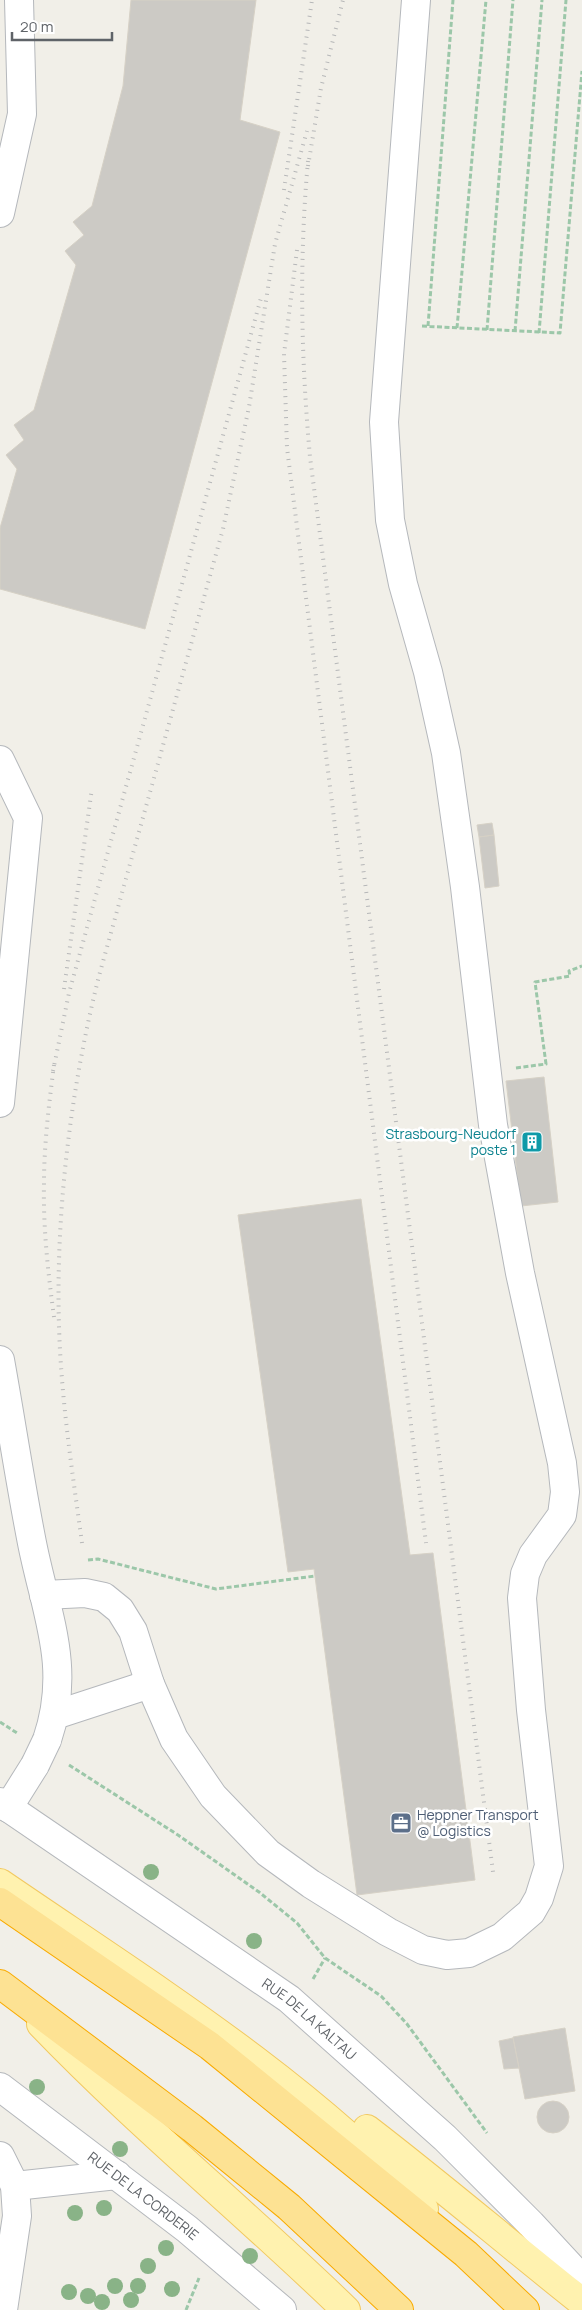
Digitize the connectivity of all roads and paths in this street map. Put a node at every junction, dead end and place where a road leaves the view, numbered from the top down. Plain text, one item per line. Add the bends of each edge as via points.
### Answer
1 (19, 0) edge
2 (416, 0) edge
3 (453, 0) edge
4 (486, 0) edge
5 (513, 0) edge
6 (542, 0) edge
7 (566, 0) edge
8 (582, 71) edge
9 (0, 213) edge
10 (457, 328) junction
11 (487, 330) junction
12 (515, 331) junction
13 (539, 332) junction
14 (0, 760) edge
15 (582, 966) edge
16 (487, 1073) junction
17 (0, 1102) edge
18 (0, 1360) edge
19 (78, 1562) dead end
20 (315, 1576) dead end
21 (44, 1595) junction
22 (150, 1684) junction
23 (0, 1722) edge
24 (47, 1738) junction
25 (4, 1805) edge
26 (0, 1883) edge
27 (0, 1902) edge
28 (325, 1958) junction
29 (312, 1979) dead end
30 (2, 1985) edge
31 (244, 2051) junction
32 (0, 2087) edge
33 (490, 2136) dead end
34 (0, 2156) edge
35 (118, 2175) junction
36 (15, 2186) junction
37 (466, 2254) junction
38 (200, 2275) dead end
39 (582, 2279) edge
40 (582, 2302) edge
41 (4, 2310) edge
42 (186, 2310) edge
43 (282, 2310) edge
44 (346, 2310) edge
45 (399, 2310) edge
46 (525, 2310) edge

1 - 9 street via 22,114
2 - 16 street via 384,422 386,465 390,520 403,584 428,672 446,753
3 - 10 path via 428,326
4 - 10 path
5 - 11 path
6 - 12 path
7 - 13 path
8 - 13 path via 560,334
10 - 11 path
11 - 12 path
12 - 13 path
14 - 17 street via 28,818
15 - 16 path via 570,971 570,976 535,982 546,1064
16 - 22 street via 517,1254 562,1463 565,1492 562,1515 533,1555 525,1574 522,1598 530,1710 549,1866 531,1912 502,1937 469,1953 447,1955 423,1950 388,1932 311,1884 268,1852 213,1796 174,1739
18 - 21 street via 32,1545
19 - 20 path via 98,1559 216,1589
21 - 22 street via 85,1593 104,1597 120,1610 133,1630
21 - 24 street via 57,1648 58,1676
22 - 24 street
23 - 24 path
24 - 25 street, bridge via 34,1765
24 - 28 path via 258,1892 297,1923
25 - 39 street, RUE DE LA KALTAU via 289,1998 445,2138
26 - 31 main road
27 - 37 highway via 210,2046
28 - 29 path
28 - 33 path via 381,1996 407,2024
30 - 44 main road via 94,2080 285,2250
30 - 45 highway via 252,2176
31 - 37 main road via 385,2167
31 - 40 main road via 310,2085 444,2188
32 - 35 street, RUE DE LA CORDERIE
34 - 36 street
35 - 36 street
35 - 43 street, RUE DE LA CORDERIE via 187,2228
36 - 41 street via 17,2216
37 - 46 highway
38 - 42 path

